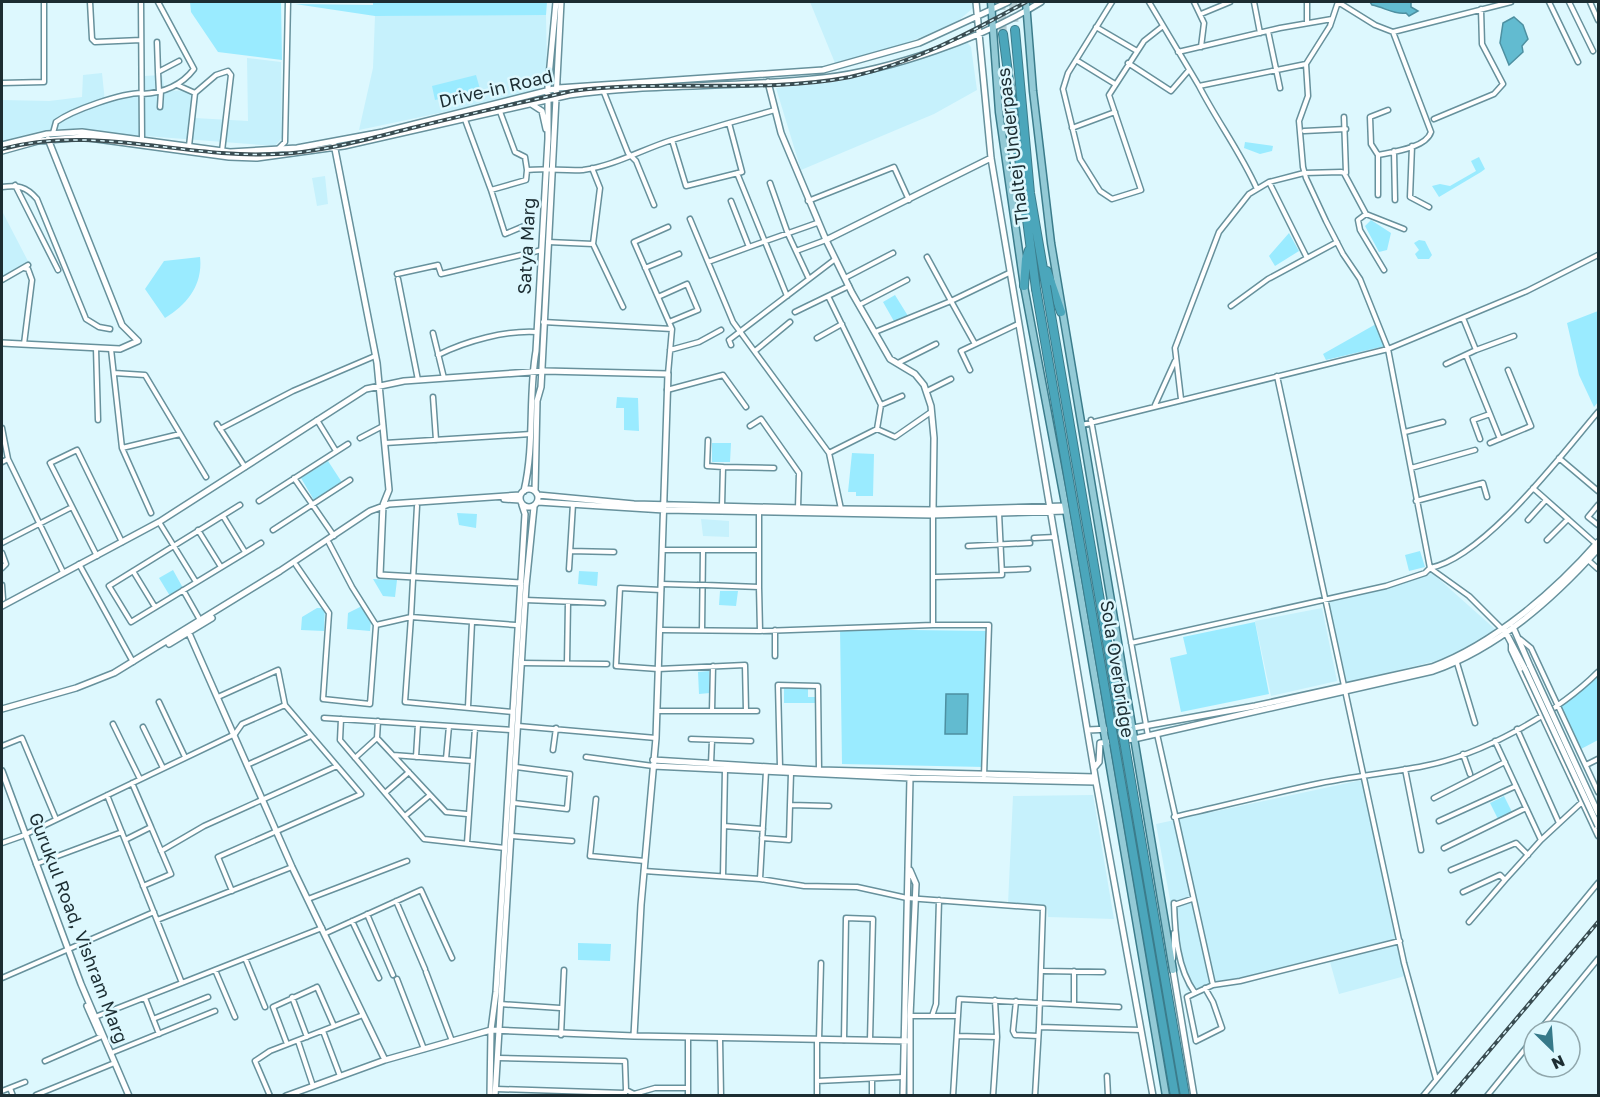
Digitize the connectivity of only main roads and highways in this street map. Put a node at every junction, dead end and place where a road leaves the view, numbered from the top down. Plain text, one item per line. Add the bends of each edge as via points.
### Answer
1 (991, 2) edge
2 (1026, 2) edge
3 (1015, 30) tunnel mouth
4 (1003, 33) tunnel mouth
5 (1030, 248) junction
6 (1042, 259) junction
7 (1024, 286) junction
8 (1061, 312) junction
9 (1173, 970) road end
10 (1166, 1095) edge
11 (1175, 1095) edge
12 (1185, 1095) edge

1 - 7 main road via 1005,169
2 - 8 main road via 1033,91
3 - 6 highway, Thaltej Underpass via 1030,193
4 - 5 highway, Thaltej Underpass
5 - 7 highway
5 - 11 highway, Sola Overbridge, bridge
6 - 8 highway
6 - 12 highway, Sola Overbridge, bridge
7 - 10 main road
8 - 9 main road

